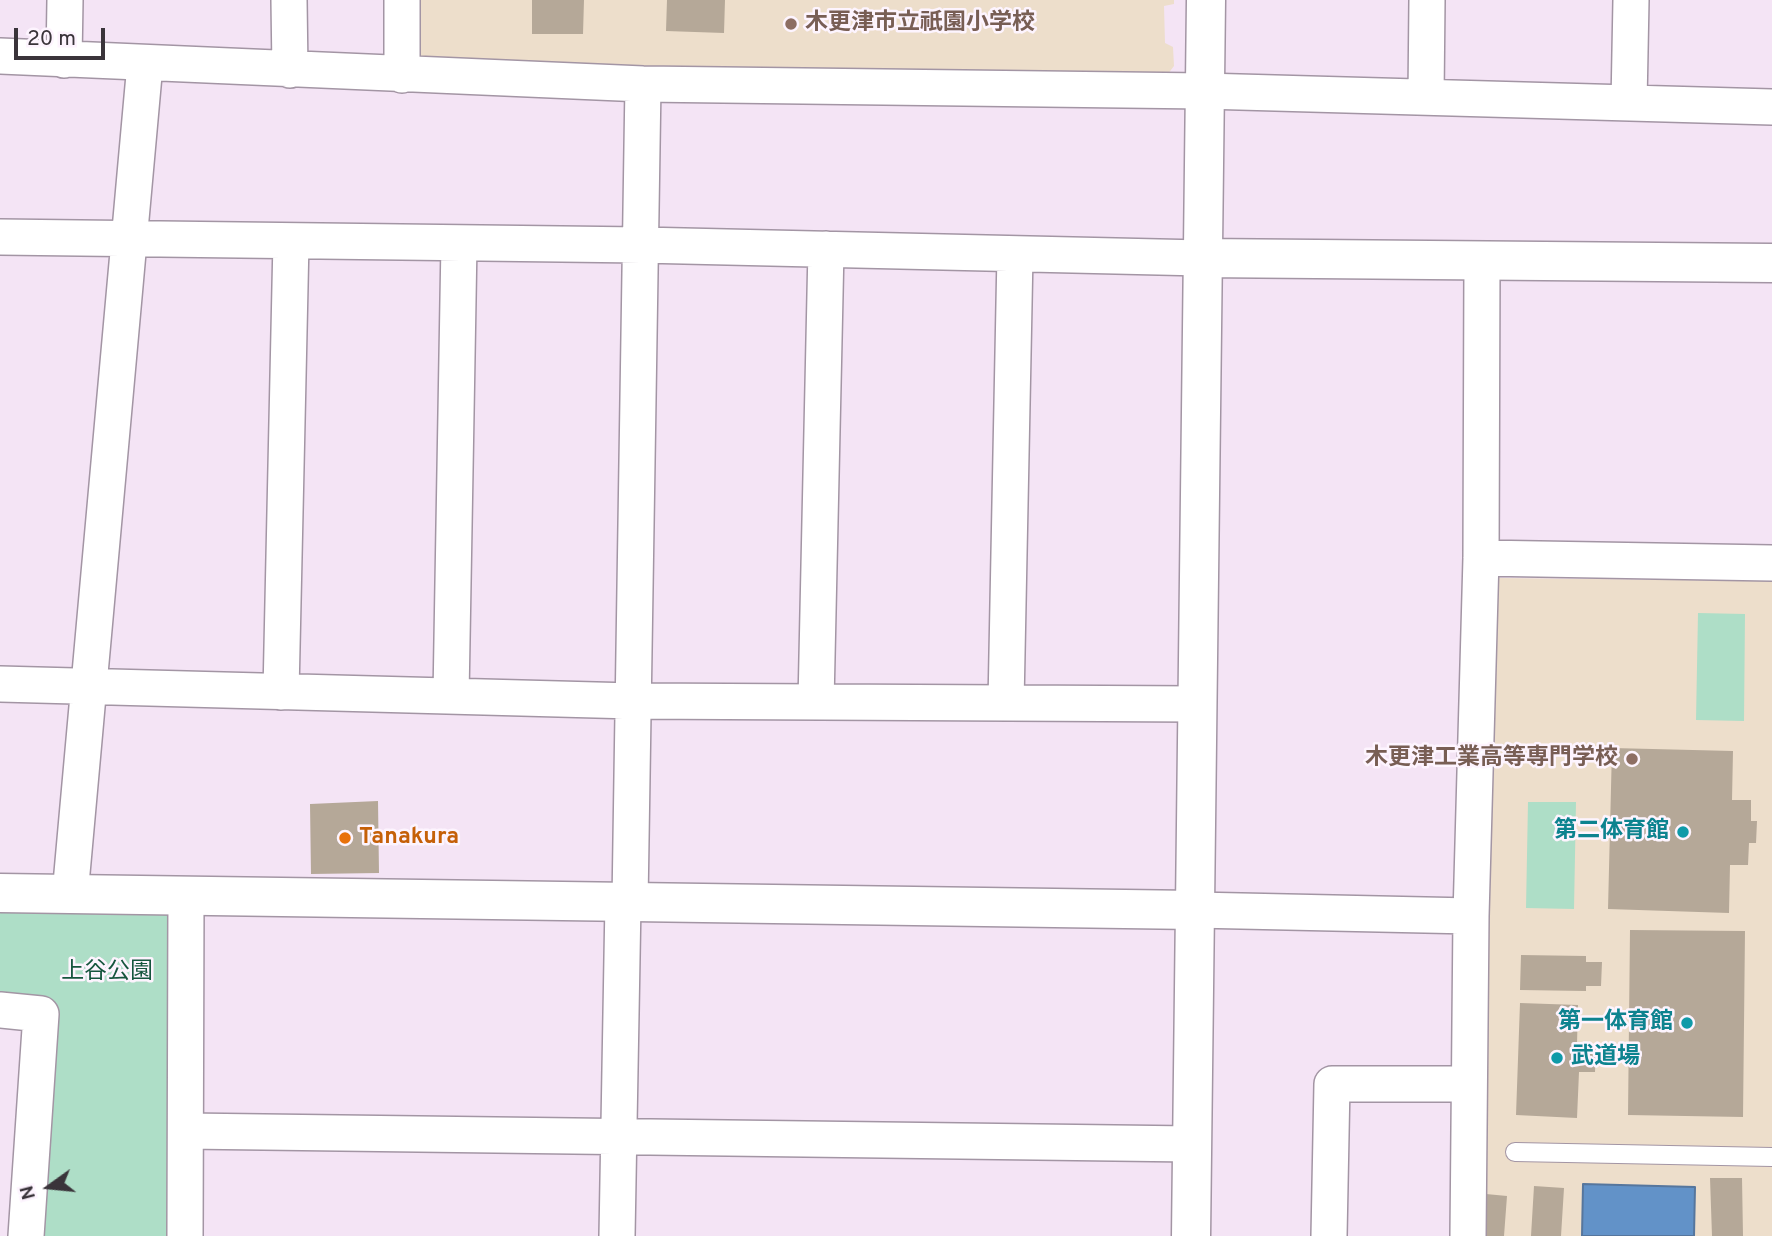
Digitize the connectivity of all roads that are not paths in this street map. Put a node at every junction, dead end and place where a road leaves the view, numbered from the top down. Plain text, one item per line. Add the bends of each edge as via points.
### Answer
1 (65, 0) edge
2 (289, 0) edge
3 (402, 0) edge
4 (1206, 0) edge
5 (1427, 0) edge
6 (1631, 0) edge
7 (0, 56) edge
8 (64, 60) junction
9 (145, 64) junction
10 (290, 70) junction
11 (402, 75) junction
12 (643, 84) junction
13 (1204, 91) junction
14 (1426, 97) junction
15 (1629, 103) junction
16 (1772, 107) edge
17 (0, 237) edge
18 (130, 239) junction
19 (291, 241) junction
20 (460, 243) junction
21 (641, 245) junction
22 (826, 249) junction
23 (1015, 254) junction
24 (1202, 258) junction
25 (1482, 261) junction
26 (1772, 263) edge
27 (1481, 558) junction
28 (1772, 563) edge
29 (0, 684) edge
30 (89, 688) junction
31 (281, 692) junction
32 (451, 696) junction
33 (634, 701) junction
34 (816, 702) junction
35 (1006, 703) junction
36 (1197, 704) junction
37 (0, 892) edge
38 (70, 895) junction
39 (186, 896) junction
40 (627, 902) junction
41 (1195, 910) junction
42 (1471, 916) junction
43 (0, 1010) edge
44 (1469, 1084) junction
45 (186, 1131) junction
46 (618, 1136) junction
47 (1192, 1144) junction
48 (1515, 1152) dead end
49 (1772, 1157) edge
50 (26, 1236) edge
51 (185, 1236) edge
52 (617, 1236) edge
53 (1191, 1236) edge
54 (1329, 1236) edge
55 (1468, 1236) edge

1 - 8 street
2 - 10 street
3 - 11 street
4 - 13 street
5 - 14 street
6 - 15 street
7 - 8 street
8 - 9 street
9 - 10 street
9 - 18 street
10 - 11 street
11 - 12 street
12 - 13 street
12 - 21 street
13 - 14 street
13 - 24 street
14 - 15 street
15 - 16 street
17 - 18 street
18 - 19 street
18 - 30 street
19 - 20 street
19 - 31 street
20 - 21 street
20 - 32 street
21 - 22 street
21 - 33 street
22 - 23 street
22 - 34 street
23 - 24 street
23 - 35 street
24 - 25 street
24 - 36 street
25 - 26 street
25 - 27 street
27 - 28 street
27 - 42 street
29 - 30 street
30 - 31 street
30 - 38 street
31 - 32 street
32 - 33 street
33 - 34 street
33 - 40 street
34 - 35 street
35 - 36 street
36 - 41 street
37 - 38 street
38 - 39 street
39 - 40 street
39 - 45 street
40 - 41 street
40 - 46 street
41 - 42 street
41 - 47 street
42 - 44 street
43 - 50 street via 41,1014
44 - 54 street via 1332,1084
44 - 55 street
45 - 46 street
45 - 51 street
46 - 47 street
46 - 52 street
47 - 53 street
48 - 49 lane

